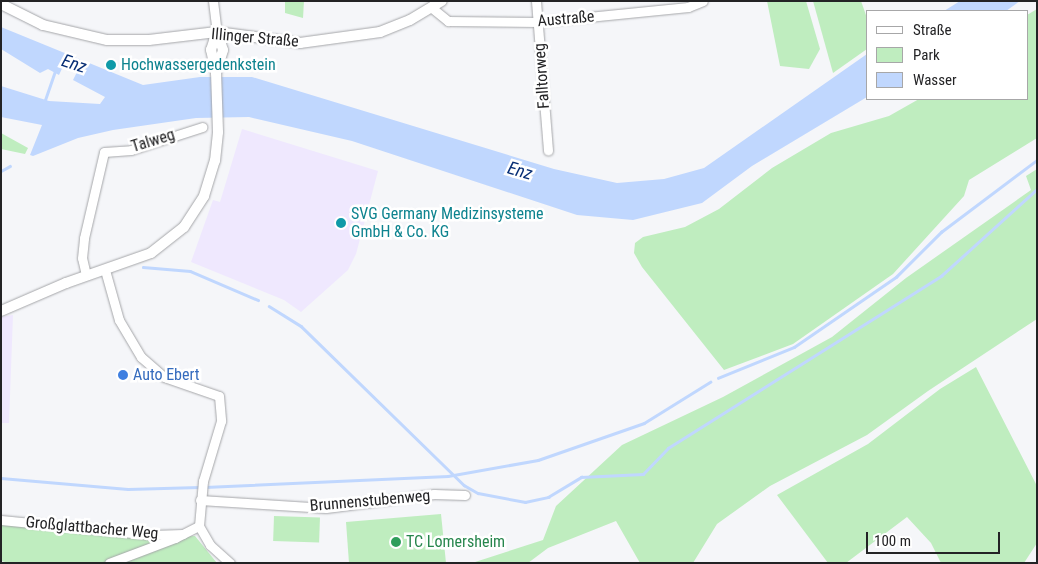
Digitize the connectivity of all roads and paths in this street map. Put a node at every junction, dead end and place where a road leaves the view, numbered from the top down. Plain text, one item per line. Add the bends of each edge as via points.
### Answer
1 (442, 1) edge
2 (536, 1) edge
3 (703, 1) edge
4 (213, 2) edge
5 (1, 4) edge
6 (687, 4) edge
7 (432, 8) junction
8 (538, 22) junction
9 (217, 32) junction
10 (202, 127) dead end
11 (548, 151) dead end
12 (105, 270) junction
13 (86, 275) junction
14 (1, 311) edge
15 (465, 495) dead end
16 (200, 497) junction
17 (1, 520) edge
18 (199, 526) junction
19 (183, 534) junction
20 (109, 563) edge
21 (230, 563) edge

1 - 7 street, Illinger Straße
2 - 8 street, Falltorweg
3 - 6 street, Austraße
4 - 9 street
5 - 9 street, Illinger Straße via 39,24 91,37 150,40
6 - 8 street, Austraße
7 - 8 street, Austraße via 448,21
7 - 9 street, Illinger Straße via 380,32 300,43
8 - 11 street, Falltorweg
9 - 12 street via 211,50 216,60 218,132 211,178 204,196 184,227 151,253
10 - 13 street, Talweg via 131,150 104,152 84,238 82,258
12 - 13 street
12 - 16 street via 119,320 141,356 164,377 219,396 222,421 202,481
13 - 14 street
15 - 16 street, Brunnenstubenweg via 434,494 326,508 215,502
16 - 18 street
17 - 19 street, Großglattbacher Weg via 152,535
18 - 19 street
18 - 21 street via 210,545
19 - 20 street

